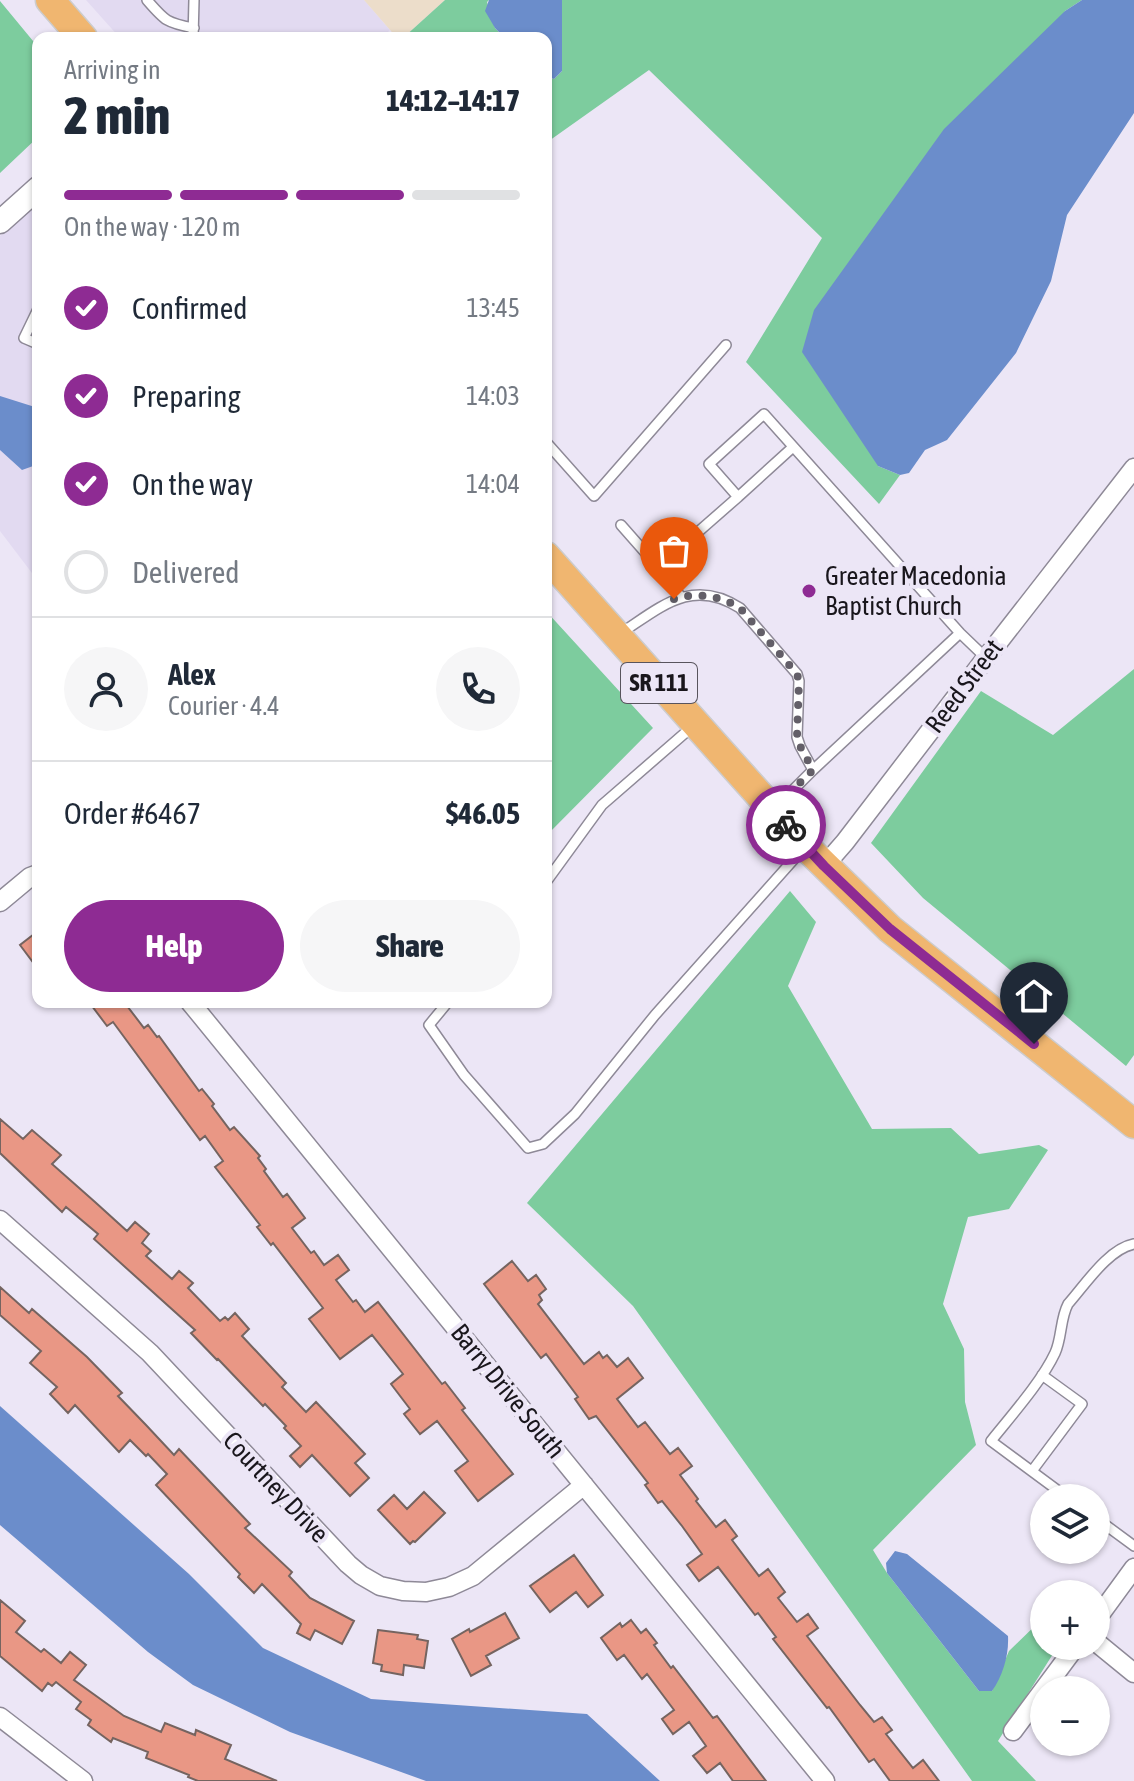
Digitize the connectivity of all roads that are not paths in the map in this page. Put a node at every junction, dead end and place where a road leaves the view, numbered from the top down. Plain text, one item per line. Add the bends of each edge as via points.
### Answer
1 (50, 0) edge
2 (147, 0) edge
3 (194, 0) edge
4 (78, 32) edge
5 (192, 32) edge
6 (194, 32) edge
7 (32, 193) edge
8 (0, 222) edge
9 (32, 321) edge
10 (32, 341) edge
11 (726, 345) dead end
12 (793, 447) junction
13 (552, 449) edge
14 (1134, 468) edge
15 (738, 497) junction
16 (621, 525) dead end
17 (552, 563) edge
18 (658, 567) junction
19 (681, 597) junction
20 (960, 633) junction
21 (617, 635) junction
22 (986, 658) junction
23 (696, 723) junction
24 (813, 770) junction
25 (772, 810) junction
26 (814, 856) junction
27 (552, 874) edge
28 (32, 876) edge
29 (0, 902) edge
30 (195, 1008) edge
31 (443, 1008) edge
32 (1134, 1124) edge
33 (0, 1220) edge
34 (1134, 1244) edge
35 (1042, 1375) junction
36 (1032, 1471) junction
37 (1049, 1484) edge
38 (584, 1485) junction
39 (1110, 1528) edge
40 (1134, 1546) edge
41 (1134, 1568) edge
42 (1110, 1601) edge
43 (1110, 1653) edge
44 (1066, 1660) edge
45 (1134, 1673) edge
46 (0, 1717) edge
47 (1013, 1731) dead end
48 (83, 1781) edge
49 (825, 1781) edge

1 - 4 main road
2 - 5 lane via 164,19
3 - 6 lane
7 - 8 street
9 - 10 lane via 24,338
11 - 13 lane via 594,496
12 - 15 lane
12 - 15 lane via 764,414 709,464
12 - 20 lane
14 - 22 street, Reed Street
15 - 18 lane
16 - 18 lane
17 - 21 main road, SR 111
18 - 19 lane
19 - 21 lane
19 - 24 lane via 719,599 740,608 797,674 797,737
20 - 22 lane
20 - 24 lane
21 - 23 main road, SR 111
22 - 26 street, Reed Street via 845,842
23 - 25 main road, SR 111
23 - 27 lane via 602,805
24 - 25 lane
25 - 26 main road, SR 111
26 - 31 lane via 655,1015 575,1114 543,1144 528,1148 464,1075 429,1025
26 - 32 main road, SR 111 via 890,929
28 - 29 street
30 - 38 street, Barry Drive South
33 - 38 street, Courtney Drive via 150,1353 348,1564 380,1586 426,1592 473,1576
34 - 35 lane via 1114,1253 1068,1304 1059,1344
35 - 36 lane via 1082,1404
35 - 36 lane via 991,1441
36 - 37 lane
38 - 49 street, Barry Drive South
39 - 40 lane
41 - 42 street
43 - 45 street
44 - 47 street
46 - 48 street

